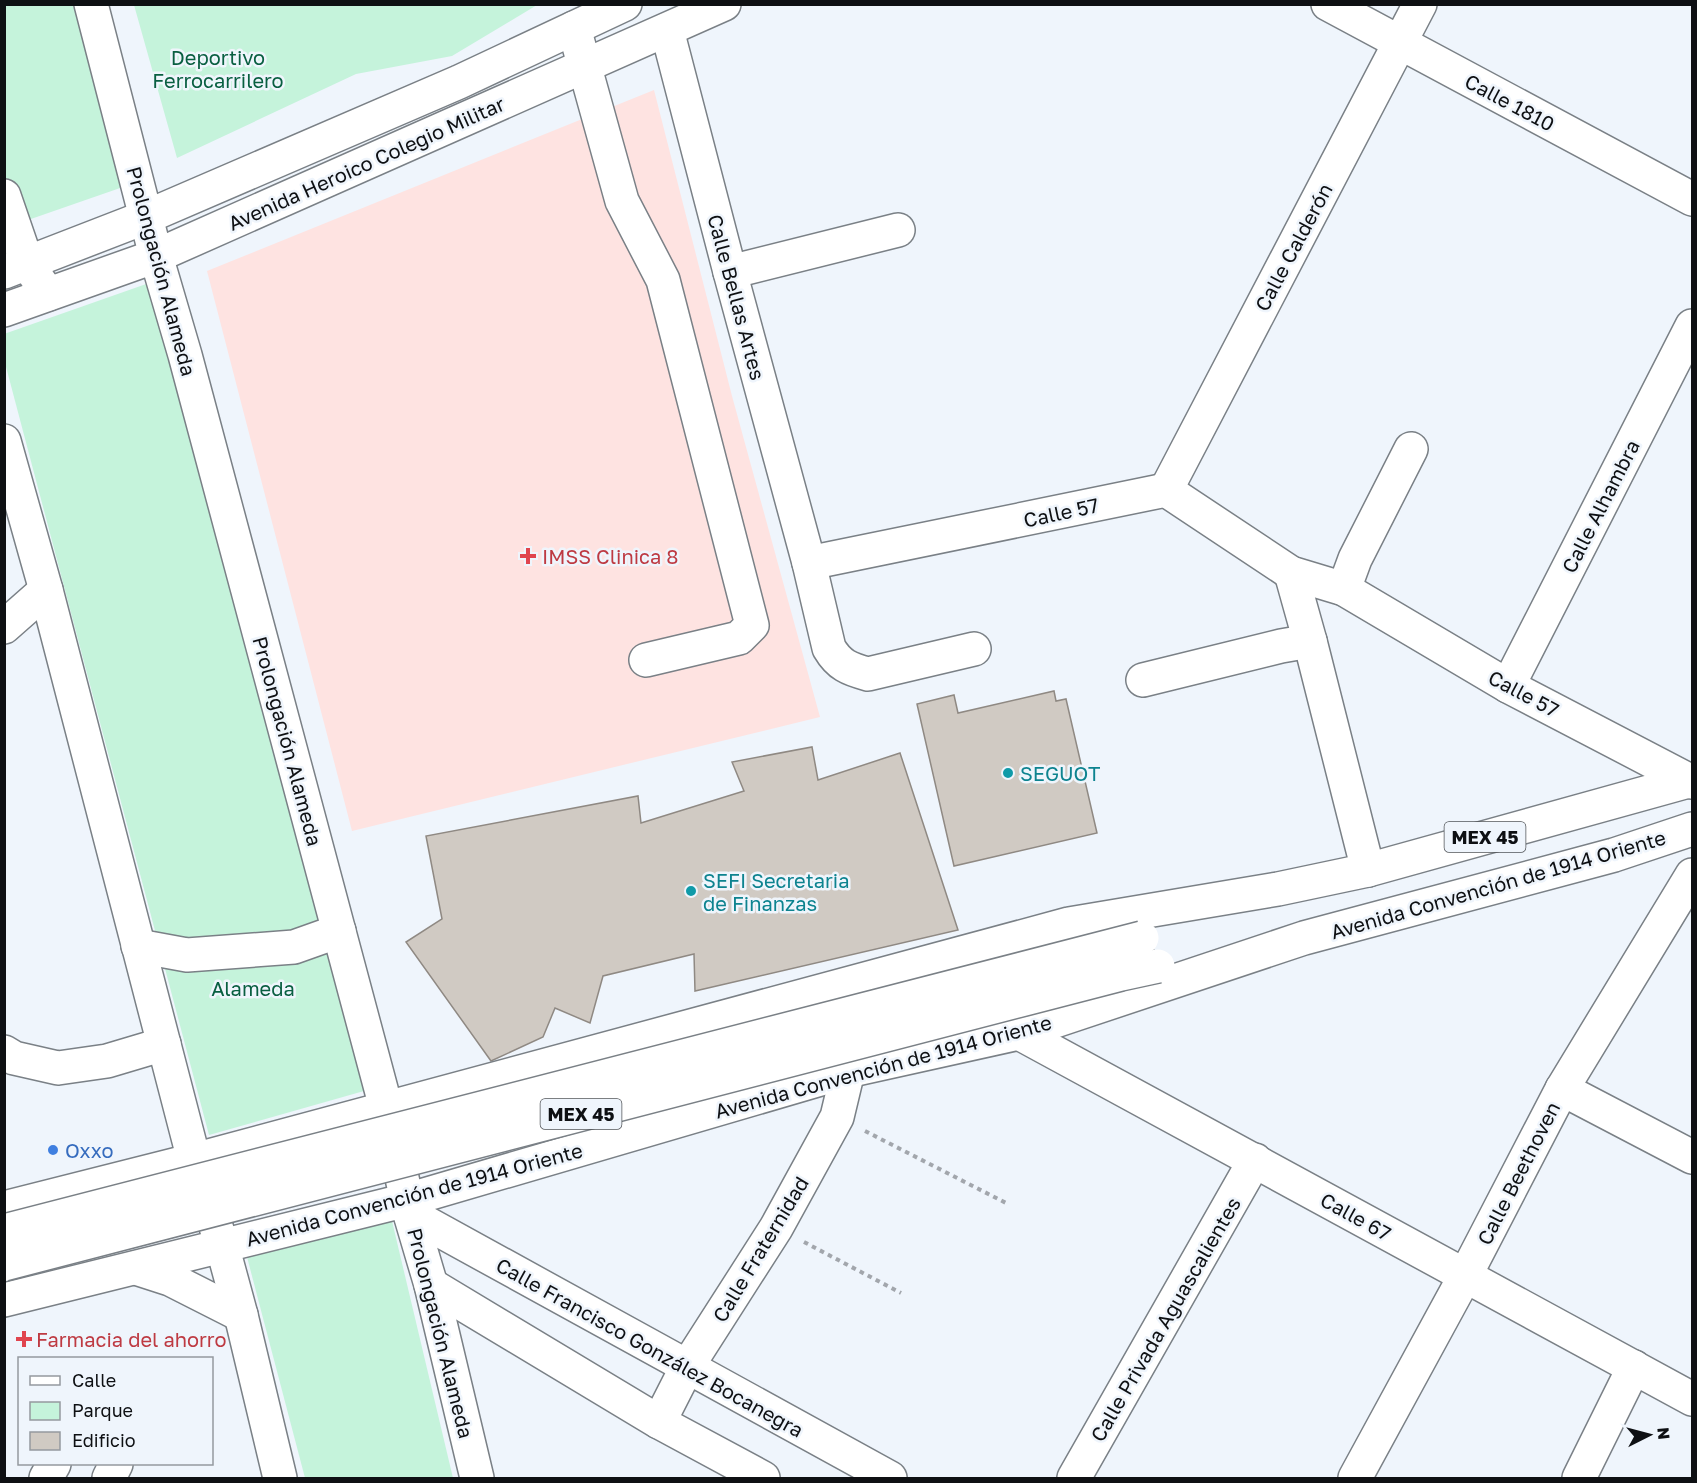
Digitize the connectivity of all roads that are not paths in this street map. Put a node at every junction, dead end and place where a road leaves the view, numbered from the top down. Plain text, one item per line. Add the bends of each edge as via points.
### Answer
1 (91, 4) edge
2 (625, 4) edge
3 (724, 4) edge
4 (1328, 4) edge
5 (1420, 4) edge
6 (574, 28) junction
7 (668, 30) junction
8 (1399, 44) junction
9 (584, 66) junction
10 (4, 196) edge
11 (1692, 199) edge
12 (146, 217) junction
13 (898, 230) dead end
14 (156, 256) junction
15 (16, 268) edge
16 (730, 272) junction
17 (48, 294) junction
18 (4, 310) edge
19 (1692, 326) edge
20 (4, 441) edge
21 (1411, 449) dead end
22 (1166, 490) junction
23 (809, 563) junction
24 (1291, 573) junction
25 (1344, 589) junction
26 (46, 590) junction
27 (4, 627) edge
28 (1311, 641) junction
29 (974, 649) dead end
30 (646, 660) dead end
31 (1143, 680) dead end
32 (1508, 686) junction
33 (1692, 781) edge
34 (1692, 829) edge
35 (1368, 870) junction
36 (1692, 875) edge
37 (1278, 889) junction
38 (339, 931) junction
39 (1304, 938) junction
40 (138, 946) junction
41 (1019, 1033) junction
42 (164, 1044) junction
43 (4, 1052) edge
44 (543, 1066) junction
45 (848, 1071) junction
46 (1562, 1089) junction
47 (387, 1108) junction
48 (1692, 1157) edge
49 (552, 1158) junction
50 (194, 1160) junction
51 (1255, 1160) junction
52 (46, 1198) junction
53 (409, 1207) junction
54 (4, 1208) edge
55 (4, 1231) edge
56 (222, 1245) junction
57 (4, 1264) edge
58 (136, 1268) junction
59 (1465, 1276) junction
60 (73, 1284) junction
61 (431, 1285) junction
62 (4, 1300) edge
63 (241, 1315) junction
64 (687, 1367) junction
65 (1634, 1367) junction
66 (1692, 1399) edge
67 (659, 1422) junction
68 (53, 1465) edge
69 (116, 1465) edge
70 (46, 1479) edge
71 (109, 1479) edge
72 (280, 1479) edge
73 (477, 1479) edge
74 (763, 1479) edge
75 (890, 1479) edge
76 (1074, 1479) edge
77 (1355, 1479) edge
78 (1579, 1479) edge

1 - 12 main road, Prolongación Alameda
2 - 6 main road, Avenida Heroico Colegio Militar
3 - 7 main road, Avenida Heroico Colegio Militar
4 - 8 main road, Calle 1810
5 - 8 main road, Calle Calderón
6 - 9 main road
6 - 12 main road, Avenida Heroico Colegio Militar
7 - 9 main road, Avenida Heroico Colegio Militar
7 - 16 main road, Calle Bellas Artes
8 - 11 main road, Calle 1810
8 - 22 main road, Calle Calderón
9 - 14 main road, Avenida Heroico Colegio Militar
9 - 30 main road via 622,201 663,280 752,625 739,638
10 - 15 main road
12 - 14 main road, Prolongación Alameda
12 - 15 main road, Avenida Heroico Colegio Militar
13 - 16 main road
14 - 17 main road, Avenida Heroico Colegio Militar
14 - 38 main road, Prolongación Alameda
15 - 17 main road
16 - 23 main road, Calle Bellas Artes
17 - 18 main road, Avenida Heroico Colegio Militar
19 - 32 main road, Calle Alhambra
20 - 26 main road
21 - 25 main road via 1355,559
22 - 23 main road, Calle 57
22 - 24 main road, Calle 57
23 - 29 main road, Calle Bellas Artes via 829,648 836,659 852,670 868,674
24 - 25 main road, Calle 57
24 - 28 main road
25 - 32 main road, Calle 57
26 - 27 main road
26 - 40 main road
28 - 31 main road
28 - 35 main road
32 - 33 main road, Calle 57
33 - 35 main road, MEX 45
34 - 39 main road, Avenida Convención de 1914 Oriente / MEX 45 via 1614,855
35 - 37 main road, MEX 45
36 - 46 main road, Calle Beethoven
37 - 44 main road via 1069,924
37 - 55 main road, MEX 45, bridge via 1142,938
38 - 40 main road via 282,948 187,955
38 - 47 main road, Prolongación Alameda
39 - 41 main road, Avenida Convención de 1914 Oriente
39 - 57 main road, Avenida Convención de 1914 Oriente / MEX 45, bridge via 1121,974
40 - 42 main road
41 - 45 main road, Avenida Convención de 1914 Oriente
41 - 51 main road, Calle 67
42 - 43 main road via 106,1061 58,1068
42 - 50 main road
44 - 47 main road
44 - 49 main road via 532,1074 527,1107 540,1149
45 - 49 main road, Avenida Convención de 1914 Oriente
45 - 64 main road, Calle Fraternidad via 837,1116 776,1228
46 - 48 main road
46 - 59 main road, Calle Beethoven
47 - 50 main road
47 - 53 main road, Prolongación Alameda
49 - 53 main road, Avenida Convención de 1914 Oriente
50 - 52 main road
50 - 56 main road
51 - 59 main road, Calle 67
51 - 76 main road, Calle Privada Aguascalientes
52 - 54 main road
52 - 60 main road via 58,1206 76,1233
53 - 56 main road, Avenida Convención de 1914 Oriente
53 - 61 main road, Prolongación Alameda
53 - 64 main road, Calle Francisco González Bocanegra
56 - 58 main road, Avenida Convención de 1914 Oriente
56 - 63 main road
58 - 60 main road, Avenida Convención de 1914 Oriente
58 - 63 main road via 170,1279
59 - 65 main road, Calle 67
59 - 77 main road, Calle Beethoven
60 - 62 main road, Avenida Convención de 1914 Oriente
61 - 67 main road
61 - 73 main road, Prolongación Alameda
63 - 72 main road
64 - 67 main road, Calle Fraternidad
64 - 75 main road, Calle Francisco González Bocanegra
65 - 66 main road, Calle 67
65 - 78 main road
67 - 74 main road
68 - 70 main road
69 - 71 main road

